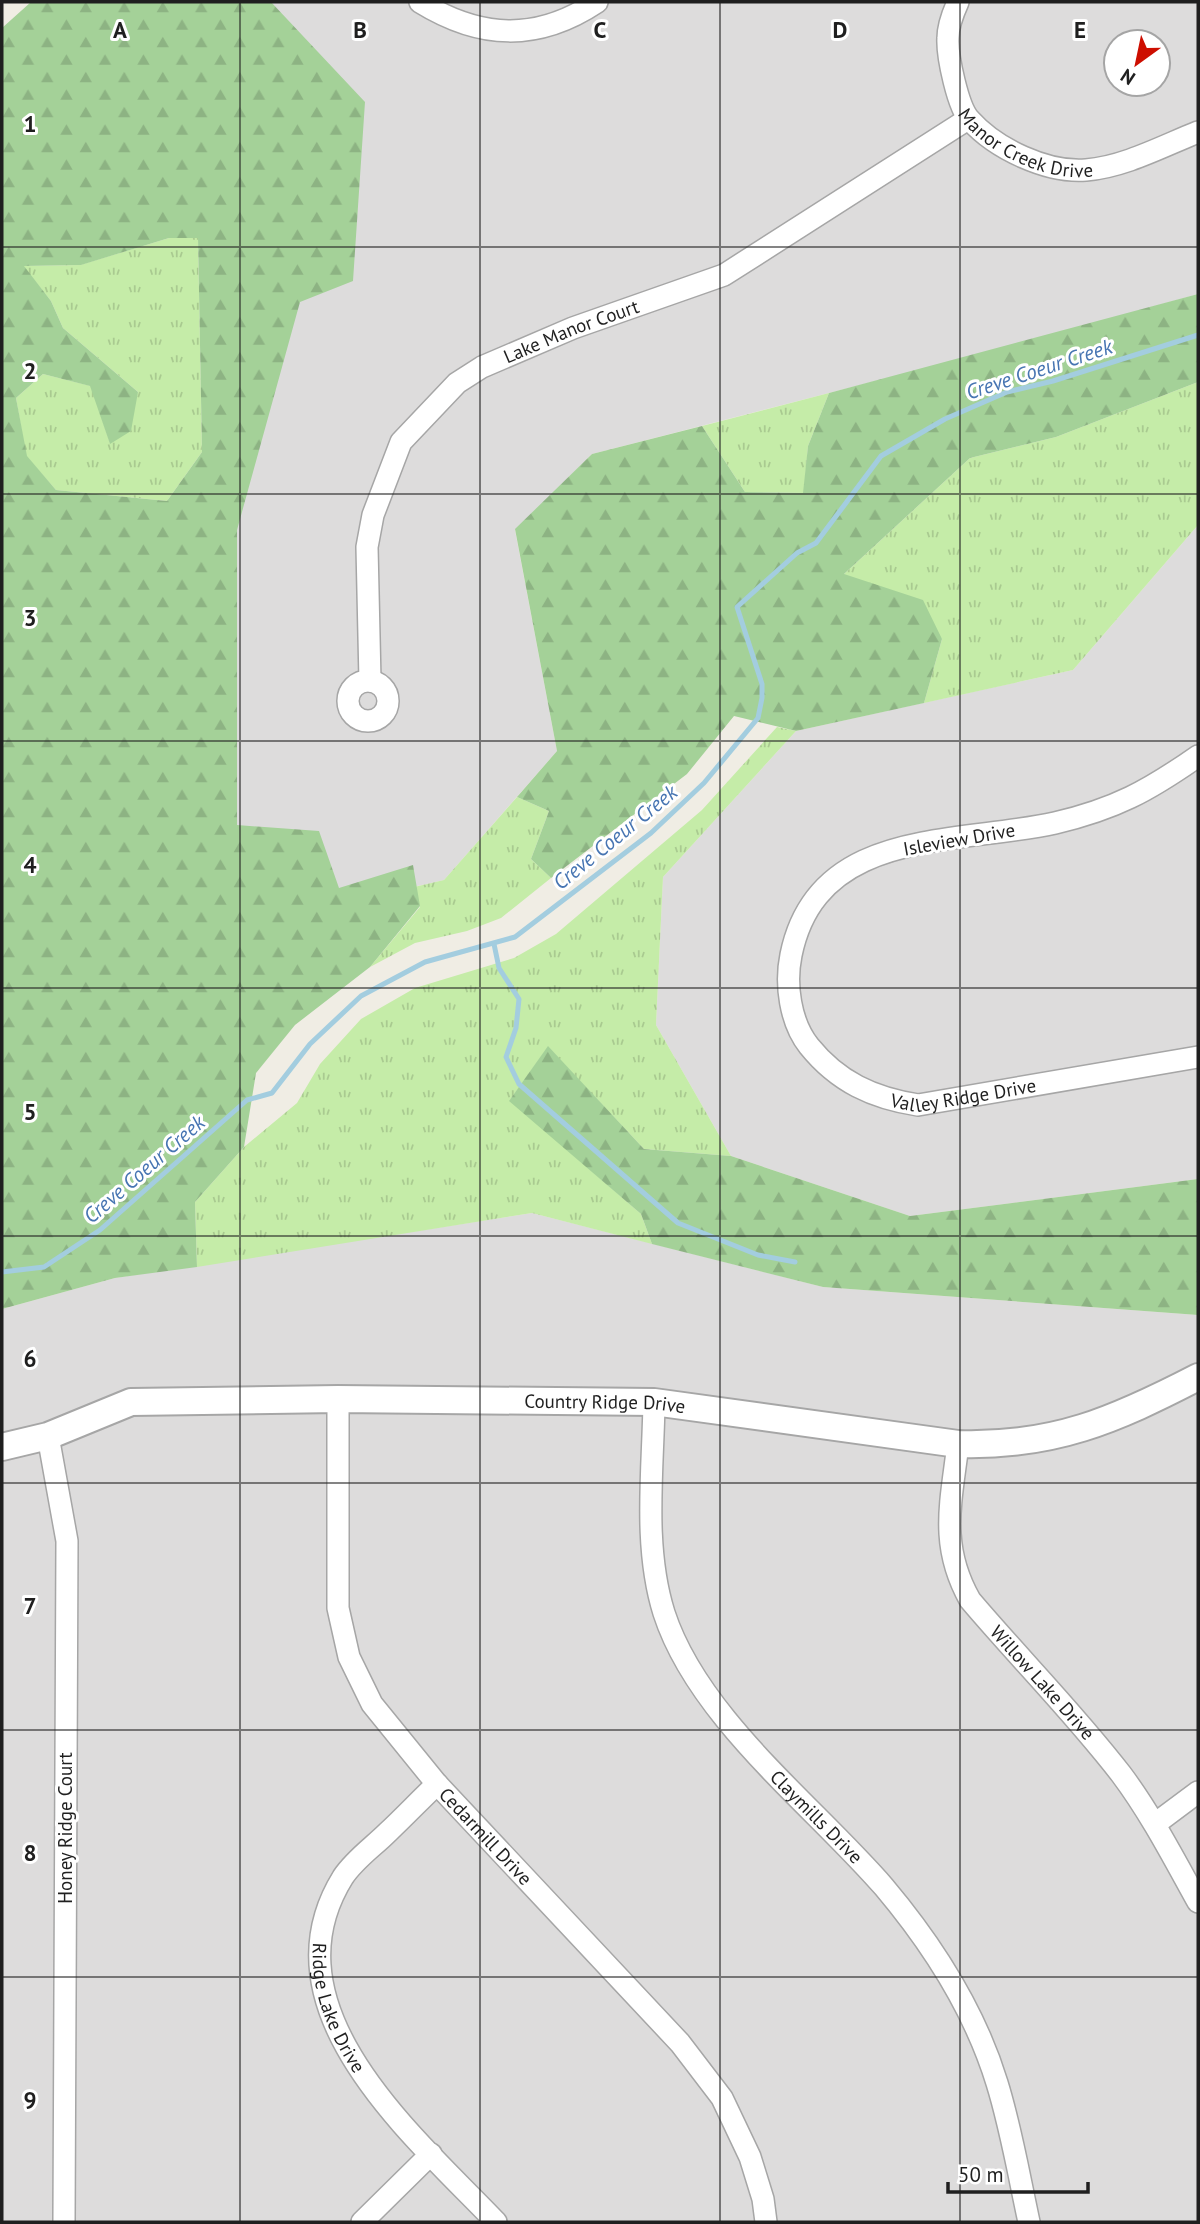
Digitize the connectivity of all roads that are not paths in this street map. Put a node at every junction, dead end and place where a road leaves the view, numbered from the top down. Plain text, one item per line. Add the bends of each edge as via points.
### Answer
1 (421, 2) edge
2 (597, 2) edge
3 (958, 2) edge
4 (968, 119) junction
5 (1198, 132) edge
6 (370, 681) dead end
7 (1198, 756) edge
8 (789, 988) joint
9 (1198, 1057) edge
10 (1198, 1377) edge
11 (338, 1399) junction
12 (654, 1402) junction
13 (48, 1436) junction
14 (958, 1444) junction
15 (2, 1447) edge
16 (437, 1784) junction
17 (1198, 1792) edge
18 (1155, 1824) junction
19 (1198, 1902) edge
20 (431, 2154) junction
21 (64, 2222) edge
22 (362, 2222) edge
23 (496, 2222) edge
24 (766, 2222) edge
25 (1029, 2222) edge

1 - 2 street via 447,19 512,31 546,28
3 - 4 street, Manor Creek Drive via 948,38
4 - 5 street, Manor Creek Drive via 1019,154 1050,166 1085,170 1124,161
4 - 6 street, Lake Manor Court via 724,275 573,328 482,367 457,383 401,442 373,515 367,547
7 - 8 street, Isleview Drive via 1129,801 1055,822 873,855 838,873 795,937
8 - 9 street, Valley Ridge Drive via 796,1021 814,1051 853,1087 888,1101 918,1105
10 - 14 street, Country Ridge Drive via 1106,1422 1003,1445
11 - 12 street, Country Ridge Drive
11 - 13 street, Country Ridge Drive via 131,1402
11 - 16 street, Cedarmill Drive via 338,1608 349,1657 372,1704
12 - 14 street, Country Ridge Drive
12 - 25 street, Claymills Drive via 651,1526 664,1611 678,1648 734,1726 883,1886 953,1985 997,2082
13 - 15 street, Country Ridge Drive
13 - 21 street, Honey Ridge Court via 67,1541
14 - 18 street, Willow Lake Drive via 949,1548 960,1583 997,1632 1082,1725
16 - 20 street, Ridge Lake Drive via 343,1877 326,1916 322,1941 326,1996 348,2055
16 - 24 street, Cedarmill Drive via 680,2043 722,2098 750,2157
17 - 18 street
18 - 19 street, Willow Lake Drive
20 - 22 street
20 - 23 street, Ridge Lake Drive

